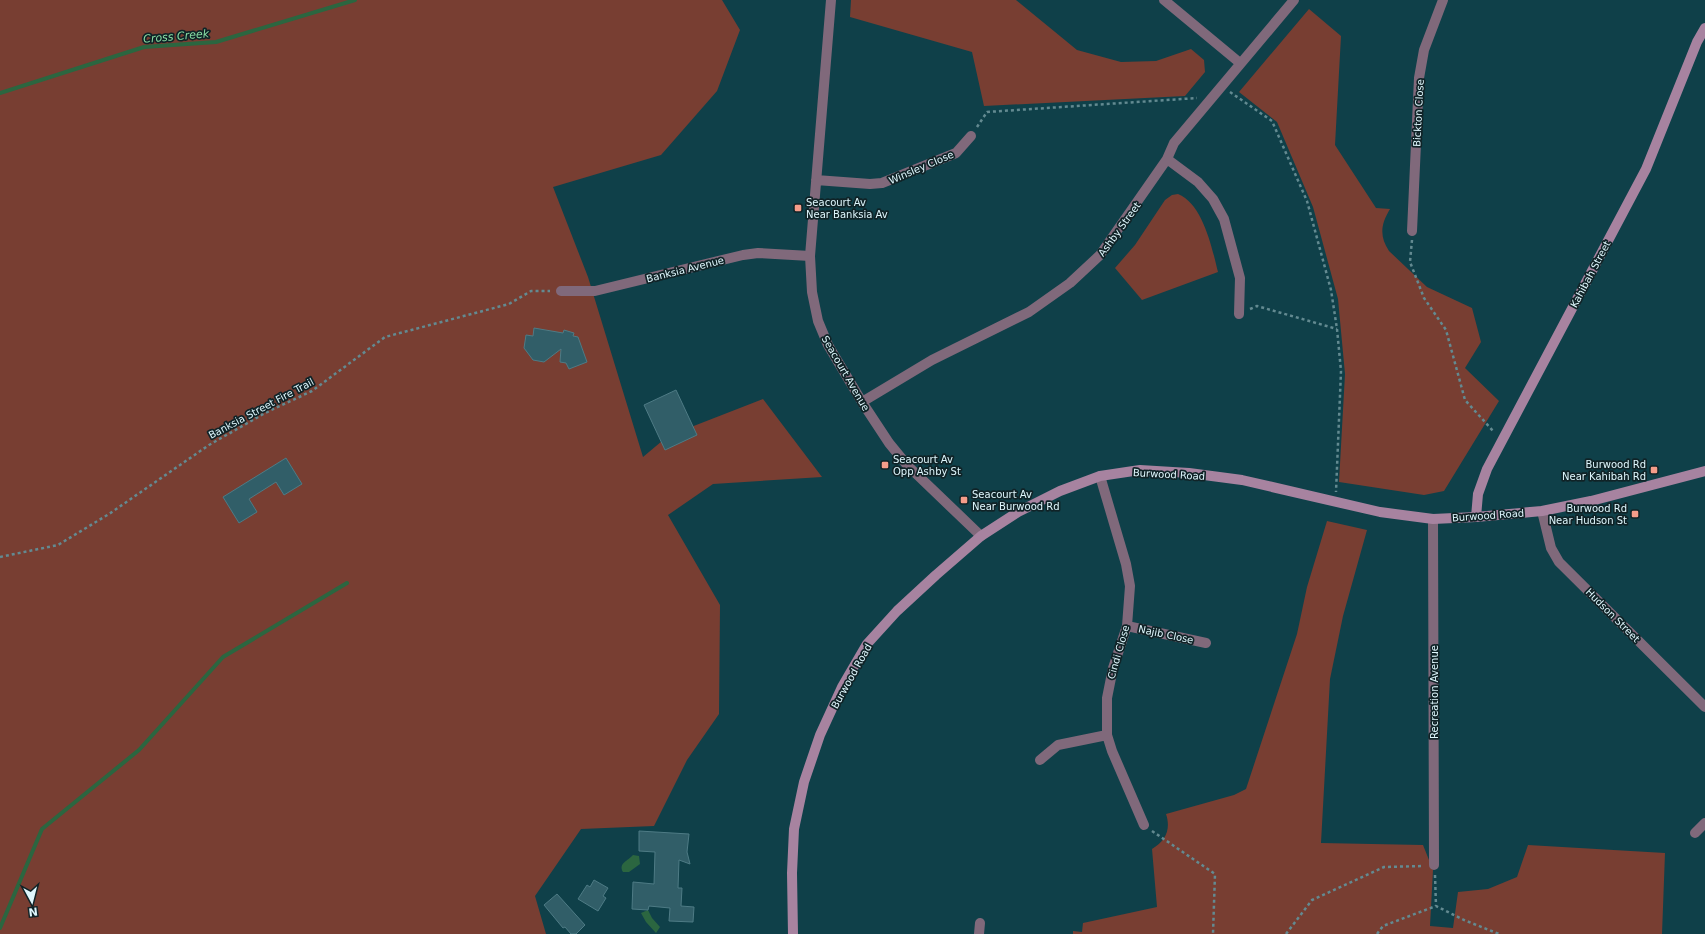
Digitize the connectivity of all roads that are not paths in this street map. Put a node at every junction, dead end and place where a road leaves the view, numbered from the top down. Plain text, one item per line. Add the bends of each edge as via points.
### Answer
1 (831, 0) edge
2 (1164, 0) edge
3 (1294, 0) edge
4 (1444, 0) edge
5 (1705, 28) edge
6 (1240, 63) junction
7 (971, 136) road end
8 (1167, 159) junction
9 (816, 180) junction
10 (1412, 231) road end
11 (810, 256) junction
12 (561, 291) road end
13 (1239, 314) road end
14 (862, 402) junction
15 (1705, 471) edge
16 (1100, 476) junction
17 (1542, 511) junction
18 (1476, 517) junction
19 (1433, 518) junction
20 (981, 536) junction
21 (1127, 626) junction
22 (1206, 643) dead end
23 (1705, 707) edge
24 (1107, 735) junction
25 (1040, 760) dead end
26 (1705, 823) edge
27 (1144, 826) road end
28 (1695, 833) dead end
29 (1434, 865) road end
30 (980, 923) dead end
31 (793, 934) edge
32 (979, 934) edge

1 - 9 street, Seacourt Avenue
2 - 6 street
3 - 6 street, Ashby Street
4 - 10 street, Bickton Close via 1424,50 1419,78
5 - 18 main road, Kahibah Street via 1646,169 1487,469 1478,494
6 - 8 street, Ashby Street via 1174,143
7 - 9 street, Winsley Close via 956,153 882,183
8 - 13 street via 1198,182 1213,199 1224,219 1240,278
8 - 14 street, Ashby Street via 1100,255 1070,283 1029,312 932,360
9 - 11 street, Seacourt Avenue
11 - 12 street, Banksia Avenue via 758,253 743,255 595,292
11 - 14 street, Seacourt Avenue via 812,292 818,321 828,345
14 - 20 street, Seacourt Avenue via 907,465
15 - 17 main road, Burwood Road
16 - 19 main road, Burwood Road via 1140,470 1189,473 1242,480 1380,512
16 - 20 main road, Burwood Road via 1060,491 1018,512
16 - 21 street, Cindi Close via 1130,586
17 - 18 main road, Burwood Road
17 - 23 street, Hudson Street via 1551,548 1559,562
18 - 19 main road, Burwood Road
19 - 29 street, Recreation Avenue
20 - 31 main road, Burwood Road via 936,575 867,644 842,687 820,735 804,782 794,829
21 - 22 street, Najib Close
21 - 24 street, Cindi Close via 1113,668 1107,698
24 - 25 street via 1058,746
24 - 27 street, Cindi Close
26 - 28 street
30 - 32 street

